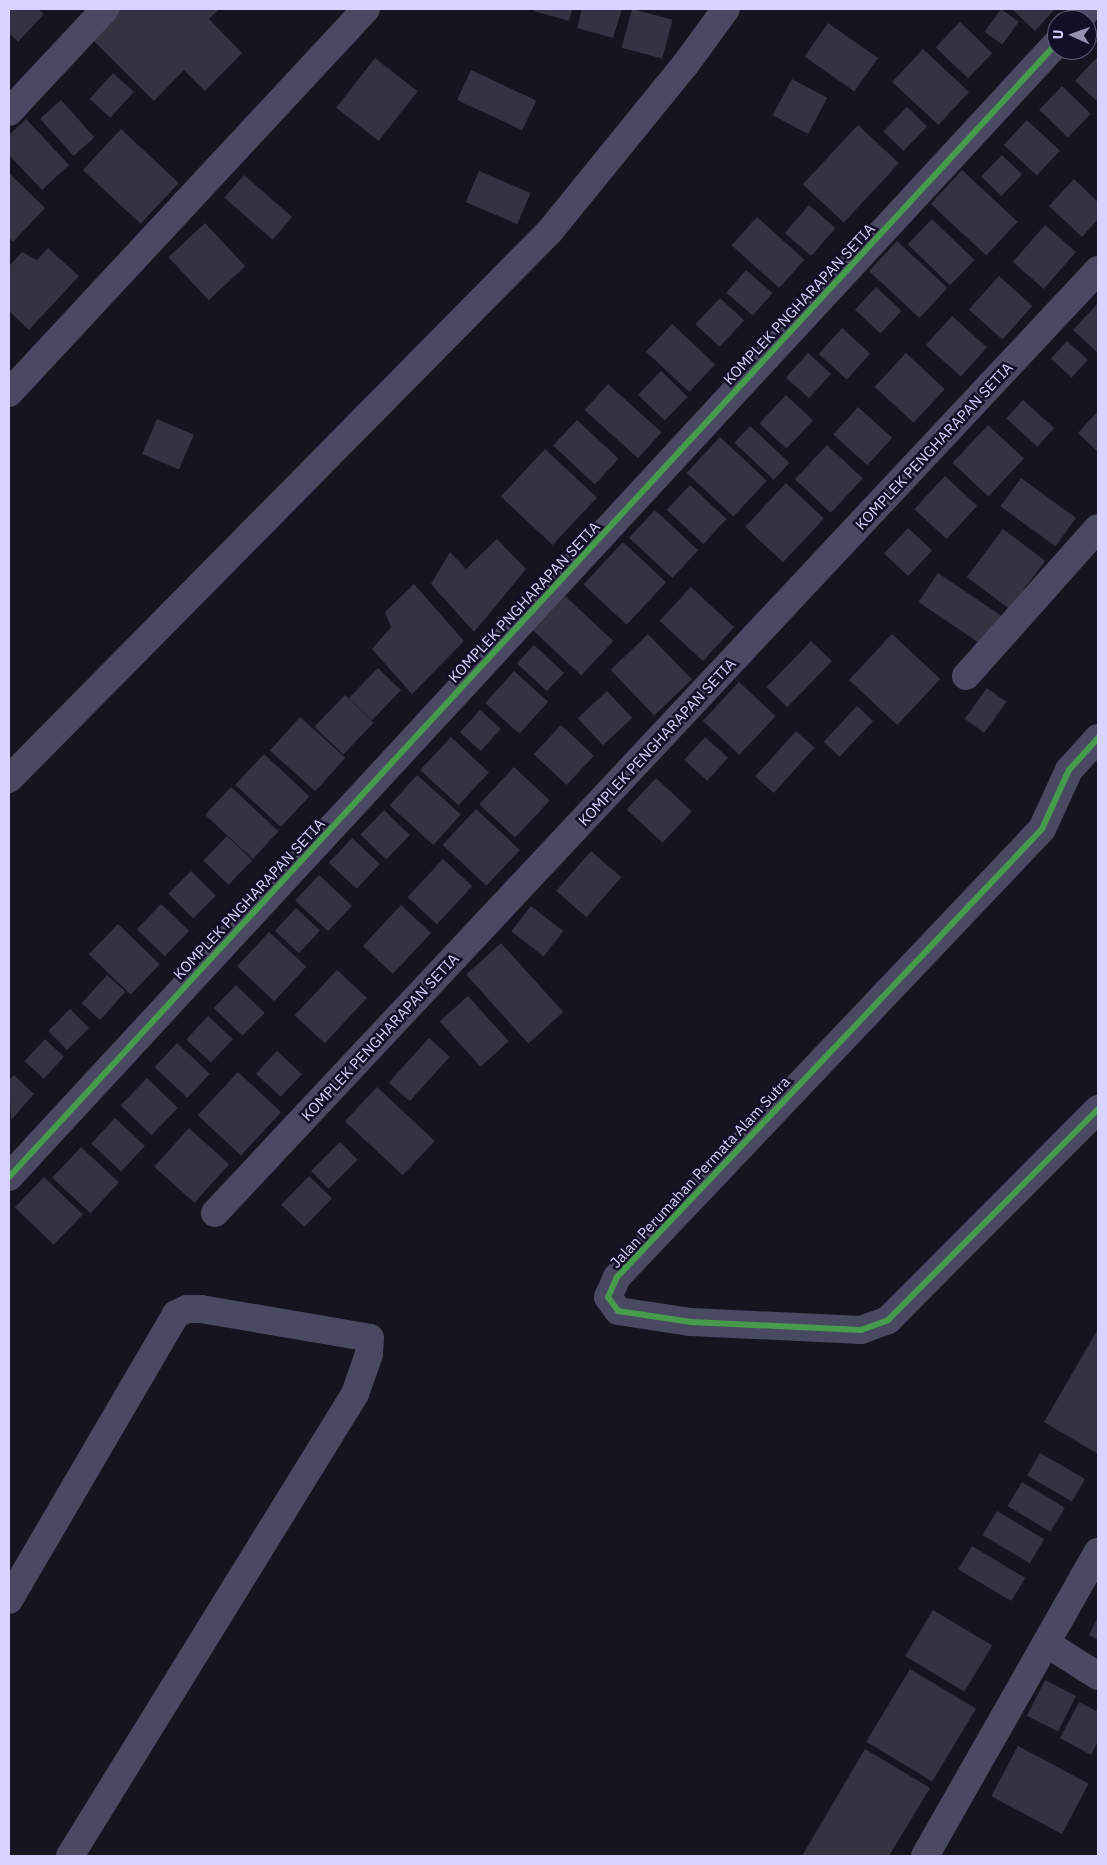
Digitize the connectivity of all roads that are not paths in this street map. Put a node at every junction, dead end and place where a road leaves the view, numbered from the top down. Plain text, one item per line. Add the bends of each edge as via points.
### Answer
1 (105, 9) edge
2 (366, 9) edge
3 (726, 9) edge
4 (1047, 54) edge
5 (9, 112) edge
6 (1098, 270) edge
7 (9, 393) edge
8 (1098, 528) edge
9 (966, 676) dead end
10 (1098, 738) edge
11 (9, 779) edge
12 (1098, 1109) edge
13 (9, 1177) edge
14 (215, 1213) dead end
15 (1098, 1552) edge
16 (9, 1600) edge
17 (1046, 1643) junction
18 (1098, 1676) edge
19 (70, 1856) edge
20 (925, 1856) edge

1 - 5 street
2 - 7 street
3 - 11 street via 550,231
4 - 13 street, KOMPLEK PNGHARAPAN SETIA
6 - 14 street, KOMPLEK PENGHARAPAN SETIA
8 - 9 street
10 - 12 street, Jalan Perumahan Permata Alam Sutra via 1069,770 1042,829 617,1277 608,1297 618,1311 691,1322 861,1330 888,1320
15 - 17 street
16 - 19 street via 176,1314 187,1309 201,1309 370,1338 369,1354 355,1394
17 - 18 street
17 - 20 street

